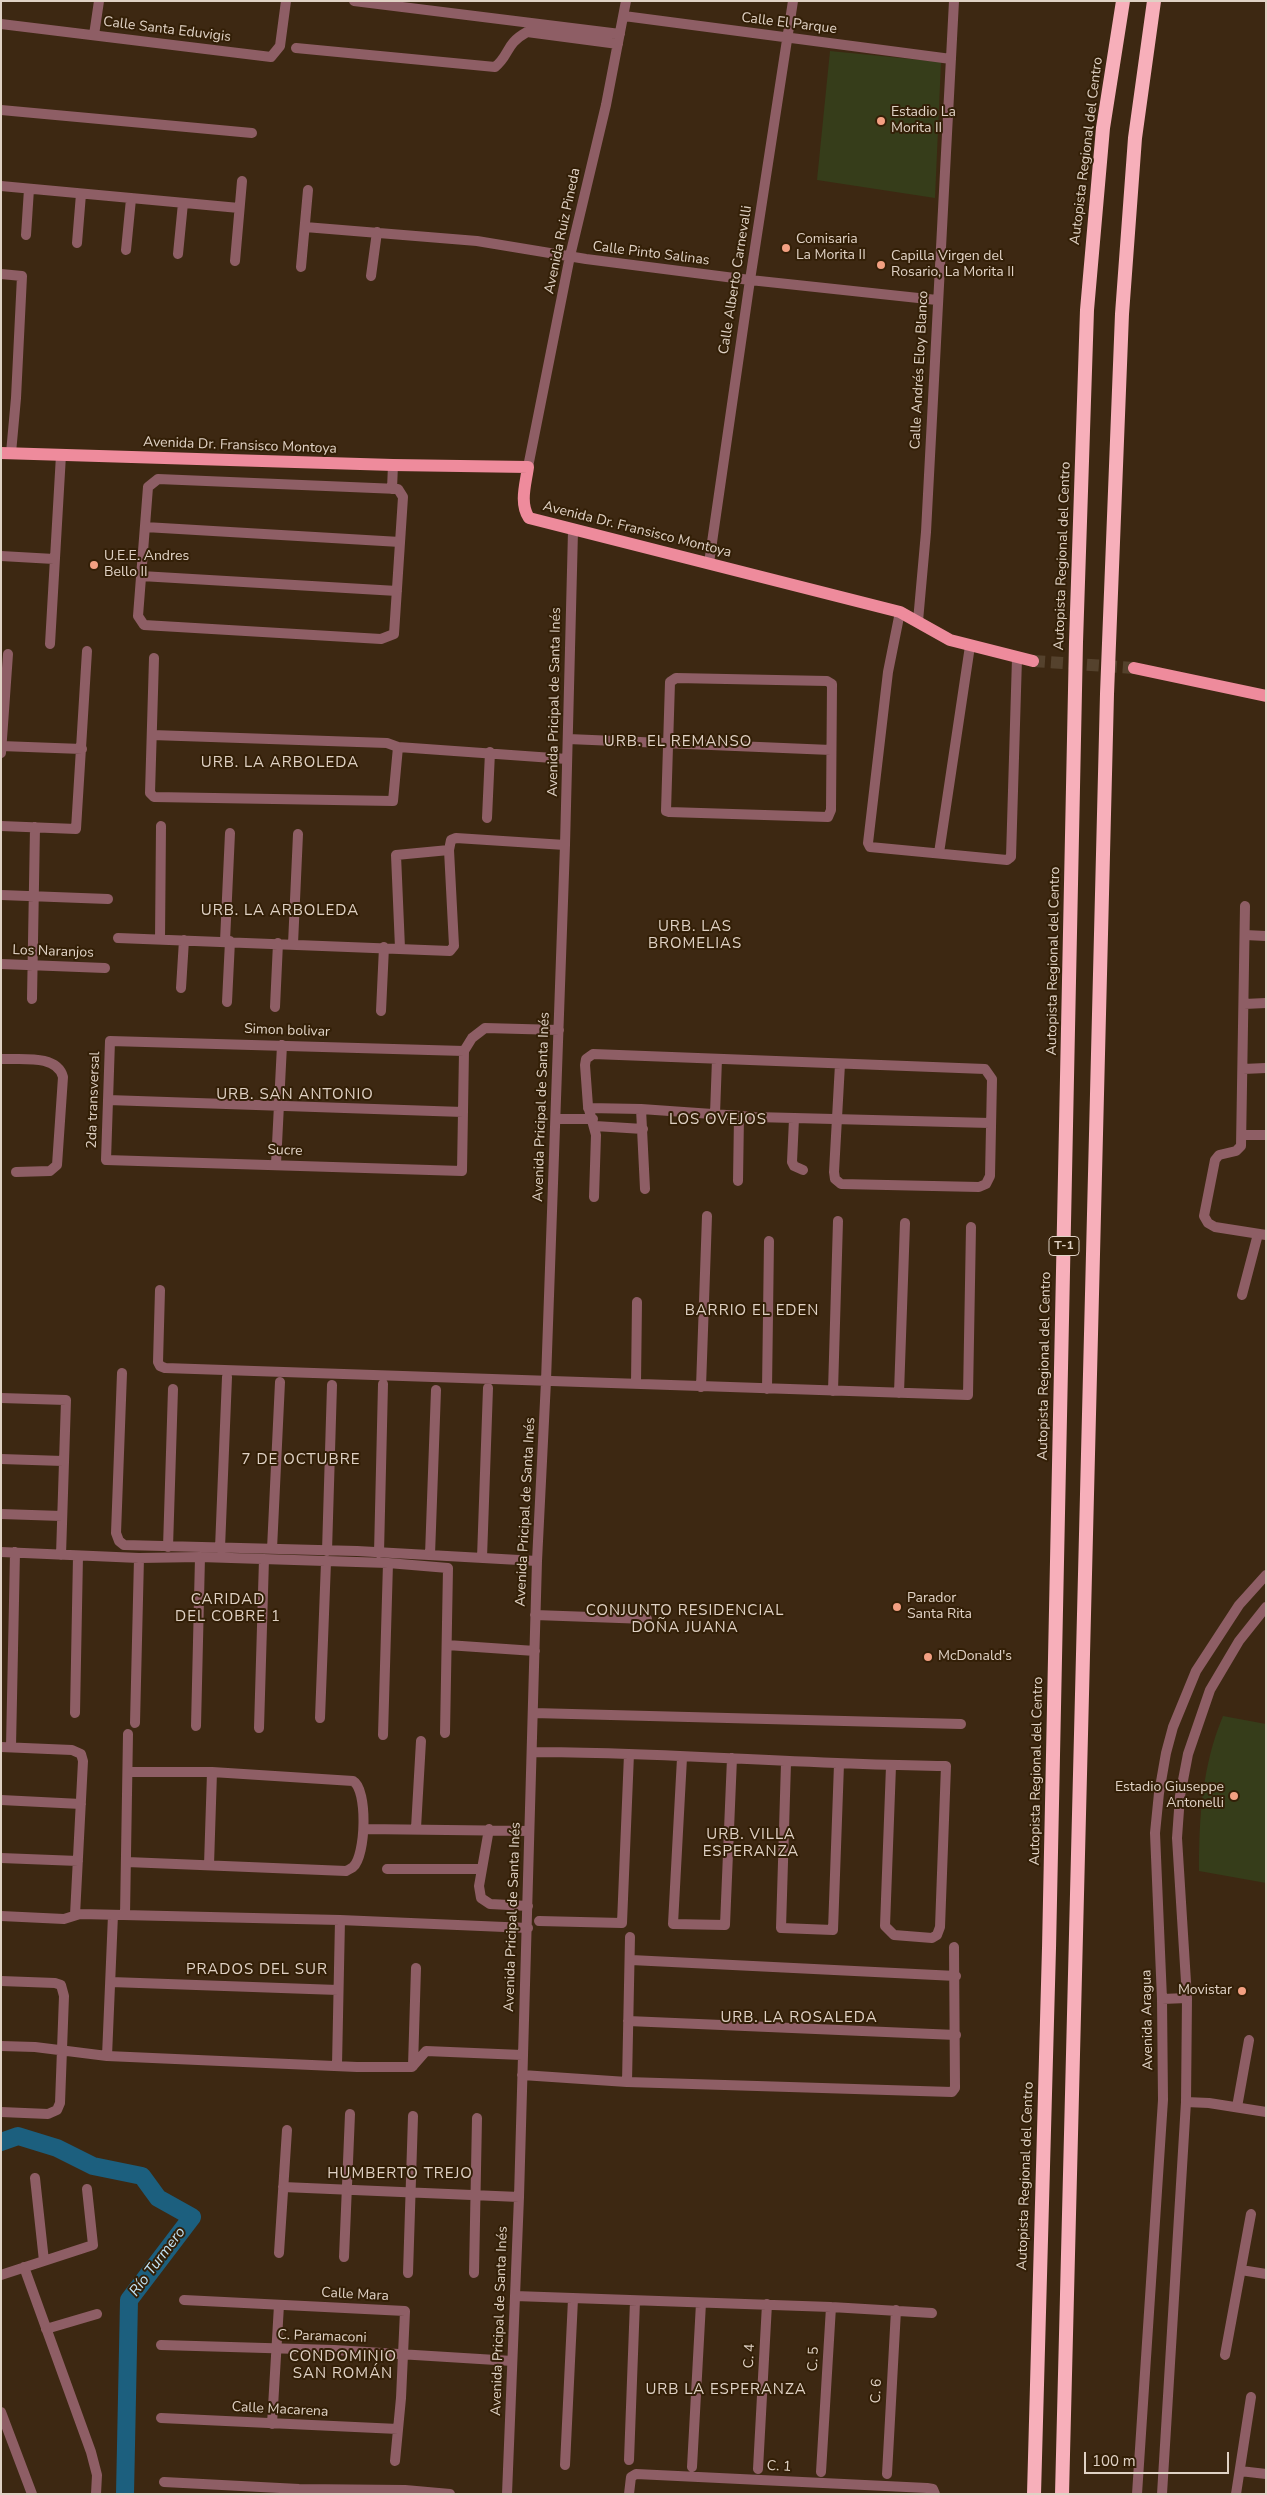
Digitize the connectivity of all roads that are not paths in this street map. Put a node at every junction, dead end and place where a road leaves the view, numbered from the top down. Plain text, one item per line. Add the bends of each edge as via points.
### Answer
1 (99, 1) edge
2 (286, 1) edge
3 (354, 1) edge
4 (626, 1) edge
5 (793, 1) edge
6 (954, 1) edge
7 (1123, 1) edge
8 (1154, 1) edge
9 (624, 16) junction
10 (1, 24) edge
11 (94, 35) junction
12 (788, 37) junction
13 (619, 39) junction
14 (296, 48) dead end
15 (951, 59) junction
16 (1, 110) edge
17 (252, 133) dead end
18 (242, 181) dead end
19 (1, 186) edge
20 (29, 189) junction
21 (308, 190) dead end
22 (81, 194) junction
23 (131, 199) junction
24 (183, 203) junction
25 (239, 208) junction
26 (305, 227) junction
27 (377, 232) junction
28 (26, 235) dead end
29 (77, 243) dead end
30 (126, 250) dead end
31 (178, 254) dead end
32 (570, 256) junction
33 (235, 261) dead end
34 (301, 267) dead end
35 (1, 274) edge
36 (371, 276) dead end
37 (750, 280) junction
38 (937, 300) junction
39 (6, 453) edge
40 (61, 455) junction
41 (393, 465) junction
42 (528, 467) junction
43 (392, 489) junction
44 (145, 526) junction
45 (573, 531) junction
46 (400, 542) junction
47 (1, 556) edge
48 (54, 560) junction
49 (709, 563) junction
50 (141, 576) junction
51 (397, 591) junction
52 (900, 612) junction
53 (918, 621) junction
54 (50, 644) dead end
55 (970, 646) junction
56 (87, 651) dead end
57 (8, 654) dead end
58 (154, 658) dead end
59 (1017, 658) junction
60 (1033, 661) tunnel mouth
61 (1134, 668) tunnel mouth
62 (1266, 696) edge
63 (152, 735) junction
64 (568, 739) junction
65 (667, 743) junction
66 (2, 746) edge
67 (398, 747) junction
68 (82, 749) junction
69 (831, 750) junction
70 (490, 752) junction
71 (1, 753) edge
72 (568, 759) junction
73 (487, 818) dead end
74 (1, 826) edge
75 (161, 826) dead end
76 (35, 827) junction
77 (230, 833) dead end
78 (298, 834) dead end
79 (565, 846) junction
80 (449, 850) junction
81 (940, 853) junction
82 (1, 895) edge
83 (34, 896) junction
84 (108, 899) dead end
85 (1245, 906) dead end
86 (1245, 935) junction
87 (1266, 936) edge
88 (118, 938) dead end
89 (160, 939) junction
90 (184, 940) junction
91 (228, 941) junction
92 (278, 943) junction
93 (293, 944) junction
94 (384, 947) junction
95 (400, 948) junction
96 (1, 964) edge
97 (33, 965) junction
98 (105, 968) dead end
99 (181, 988) dead end
100 (32, 999) dead end
101 (228, 1002) dead end
102 (1266, 1003) edge
103 (1244, 1004) junction
104 (275, 1008) dead end
105 (381, 1011) dead end
106 (559, 1030) junction
107 (110, 1041) joint
108 (282, 1044) junction
109 (464, 1051) junction
110 (1, 1059) edge
111 (717, 1059) junction
112 (840, 1064) junction
113 (1266, 1068) edge
114 (1243, 1069) junction
115 (108, 1100) junction
116 (279, 1105) junction
117 (588, 1108) junction
118 (641, 1109) junction
119 (463, 1112) junction
120 (715, 1114) junction
121 (739, 1116) junction
122 (556, 1118) junction
123 (794, 1118) junction
124 (837, 1120) junction
125 (594, 1123) junction
126 (990, 1123) junction
127 (643, 1128) junction
128 (1266, 1134) edge
129 (1242, 1135) junction
130 (106, 1160) joint
131 (276, 1164) junction
132 (803, 1170) dead end
133 (16, 1172) dead end
134 (738, 1181) dead end
135 (645, 1189) dead end
136 (594, 1197) dead end
137 (707, 1216) dead end
138 (838, 1221) dead end
139 (905, 1223) dead end
140 (971, 1227) dead end
141 (1262, 1235) edge
142 (769, 1241) dead end
143 (160, 1290) dead end
144 (1242, 1295) dead end
145 (637, 1302) dead end
146 (122, 1373) dead end
147 (227, 1377) dead end
148 (546, 1380) junction
149 (280, 1382) dead end
150 (636, 1383) junction
151 (384, 1384) dead end
152 (332, 1385) dead end
153 (701, 1387) junction
154 (488, 1388) dead end
155 (173, 1389) dead end
156 (767, 1389) junction
157 (436, 1390) dead end
158 (833, 1391) junction
159 (899, 1393) junction
160 (1, 1398) edge
161 (1, 1459) edge
162 (63, 1461) junction
163 (1, 1514) edge
164 (62, 1516) junction
165 (168, 1547) junction
166 (220, 1548) junction
167 (272, 1549) junction
168 (327, 1551) junction
169 (1, 1552) edge
170 (15, 1552) junction
171 (379, 1552) junction
172 (61, 1555) junction
173 (430, 1555) junction
174 (78, 1556) junction
175 (200, 1557) junction
176 (139, 1558) junction
177 (482, 1558) junction
178 (264, 1559) junction
179 (537, 1561) junction
180 (326, 1562) junction
181 (388, 1563) junction
182 (1266, 1575) edge
183 (1266, 1606) edge
184 (535, 1615) junction
185 (646, 1619) dead end
186 (447, 1645) junction
187 (535, 1651) junction
188 (75, 1713) dead end
189 (533, 1713) junction
190 (320, 1718) dead end
191 (135, 1723) dead end
192 (960, 1724) dead end
193 (196, 1726) dead end
194 (259, 1728) dead end
195 (445, 1733) dead end
196 (128, 1734) dead end
197 (383, 1735) dead end
198 (421, 1741) dead end
199 (6, 1747) edge
200 (532, 1752) junction
201 (630, 1754) junction
202 (682, 1758) junction
203 (732, 1758) junction
204 (786, 1763) junction
205 (840, 1764) junction
206 (891, 1766) junction
207 (129, 1772) junction
208 (212, 1772) junction
209 (1, 1800) edge
210 (81, 1804) junction
211 (416, 1828) junction
212 (364, 1829) junction
213 (489, 1829) junction
214 (529, 1831) junction
215 (1, 1858) edge
216 (78, 1861) junction
217 (127, 1862) junction
218 (209, 1865) junction
219 (387, 1869) dead end
220 (482, 1869) junction
221 (528, 1906) junction
222 (75, 1915) junction
223 (113, 1915) junction
224 (1, 1916) edge
225 (125, 1916) junction
226 (340, 1920) junction
227 (539, 1921) dead end
228 (528, 1928) junction
229 (630, 1937) dead end
230 (954, 1947) dead end
231 (631, 1960) junction
232 (416, 1968) dead end
233 (956, 1976) junction
234 (1, 1981) edge
235 (111, 1982) junction
236 (338, 1990) junction
237 (1187, 1998) junction
238 (1162, 1999) junction
239 (628, 2022) junction
240 (956, 2035) junction
241 (1248, 2040) dead end
242 (1, 2046) edge
243 (61, 2052) junction
244 (522, 2055) junction
245 (107, 2056) junction
246 (337, 2065) junction
247 (412, 2067) junction
248 (522, 2075) junction
249 (627, 2082) junction
250 (1186, 2102) junction
251 (1236, 2107) junction
252 (1, 2112) edge
253 (1266, 2112) edge
254 (350, 2114) dead end
255 (413, 2116) dead end
256 (477, 2118) dead end
257 (286, 2130) dead end
258 (35, 2178) dead end
259 (283, 2187) junction
260 (87, 2189) dead end
261 (346, 2190) junction
262 (412, 2193) junction
263 (476, 2196) junction
264 (519, 2197) junction
265 (1251, 2214) dead end
266 (279, 2253) dead end
267 (344, 2257) dead end
268 (44, 2261) junction
269 (24, 2267) junction
270 (1241, 2270) junction
271 (408, 2273) dead end
272 (474, 2273) dead end
273 (1266, 2274) edge
274 (1, 2275) edge
275 (515, 2296) junction
276 (573, 2299) junction
277 (184, 2300) dead end
278 (635, 2301) junction
279 (702, 2303) junction
280 (767, 2304) junction
281 (279, 2305) junction
282 (831, 2306) junction
283 (896, 2310) junction
284 (97, 2314) dead end
285 (932, 2314) dead end
286 (46, 2329) junction
287 (160, 2344) dead end
288 (277, 2349) junction
289 (404, 2354) junction
290 (1225, 2355) dead end
291 (512, 2361) junction
292 (1251, 2397) dead end
293 (1, 2412) edge
294 (161, 2418) dead end
295 (272, 2424) junction
296 (398, 2429) junction
297 (629, 2460) dead end
298 (395, 2461) dead end
299 (565, 2465) dead end
300 (692, 2467) dead end
301 (758, 2469) dead end
302 (1240, 2471) junction
303 (821, 2472) dead end
304 (887, 2474) dead end
305 (1266, 2474) edge
306 (164, 2482) dead end
307 (230, 2490) edge
308 (269, 2491) edge
309 (934, 2491) edge
310 (338, 2492) edge
311 (32, 2494) edge
312 (96, 2494) edge
313 (450, 2494) edge
314 (507, 2494) edge
315 (629, 2494) edge
316 (1034, 2494) edge
317 (1062, 2494) edge
318 (1138, 2494) edge
319 (1162, 2494) edge
320 (1236, 2494) edge

1 - 11 street
2 - 11 street, Calle Santa Eduvigis via 280,46 271,57
3 - 13 street
4 - 9 street, Avenida Ruiz Pineda
5 - 12 street, Calle Alberto Carnevalli
6 - 15 street, Calle Andrés Eloy Blanco
7 - 316 highway, Autopista Regional del Centro / T-1 via 1104,128 1087,310 1076,642 1050,1928
8 - 317 highway, T-1 via 1135,138 1122,314 1107,694
9 - 12 street, Calle El Parque
9 - 13 street, Avenida Ruiz Pineda
10 - 11 street, Calle Santa Eduvigis
12 - 15 street, Calle El Parque
12 - 37 street, Calle Alberto Carnevalli
13 - 14 street via 527,32 514,39 501,63 495,67
13 - 32 street, Avenida Ruiz Pineda
15 - 38 street, Calle Andrés Eloy Blanco
16 - 17 street
18 - 25 street
19 - 20 street
20 - 22 street
20 - 28 street
21 - 26 street
22 - 23 street
22 - 29 street
23 - 24 street
23 - 30 street
24 - 25 street
24 - 31 street
25 - 33 street
26 - 27 street, Calle Pinto Salinas
26 - 34 street
27 - 32 street, Calle Pinto Salinas via 477,241
27 - 36 street
32 - 37 street, Calle Pinto Salinas
32 - 42 street, Avenida Ruiz Pineda
35 - 39 street via 22,276 16,398
37 - 38 street, Calle Pinto Salinas
37 - 49 street, Calle Alberto Carnevalli
38 - 53 street, Calle Andrés Eloy Blanco via 926,532
39 - 40 main road, Avenida Dr. Fransisco Montoya
40 - 41 main road, Avenida Dr. Fransisco Montoya
40 - 48 street
41 - 42 main road, Avenida Dr. Fransisco Montoya
41 - 43 street
42 - 45 main road, Avenida Dr. Fransisco Montoya via 524,511 529,518
43 - 44 street via 158,479 148,486
43 - 46 street via 403,494
44 - 46 street
44 - 50 street
45 - 49 main road, Avenida Dr. Fransisco Montoya
45 - 64 street, Avenida Pricipal de Santa Inés
46 - 51 street
47 - 48 street
48 - 54 street via 56,576
49 - 52 main road, Avenida Dr. Fransisco Montoya
50 - 51 street
50 - 51 street via 138,616 144,625 385,639 394,634
52 - 53 main road, Avenida Dr. Fransisco Montoya
52 - 81 street via 888,672 868,843 874,848
53 - 55 main road, Avenida Dr. Fransisco Montoya via 950,640
55 - 59 main road, Avenida Dr. Fransisco Montoya
55 - 81 street
56 - 68 street
57 - 66 street
58 - 63 street
59 - 60 main road, Avenida Dr. Fransisco Montoya
59 - 81 street via 1011,857 1006,860
61 - 62 main road
63 - 67 street via 386,743
63 - 67 street via 150,793 154,797 393,801
64 - 65 street
64 - 72 street, Avenida Pricipal de Santa Inés
65 - 69 street
65 - 69 street via 672,679 826,681 832,684 833,690
65 - 69 street via 665,807 669,812 828,817 831,810
66 - 68 street
66 - 71 street
67 - 70 street
68 - 76 street via 77,827 75,830
70 - 72 street
70 - 73 street
72 - 79 street, Avenida Pricipal de Santa Inés
74 - 76 street
75 - 89 street
76 - 83 street
77 - 91 street
78 - 93 street
79 - 80 street via 456,838 451,840
79 - 106 street, Avenida Pricipal de Santa Inés
80 - 95 street via 396,855
80 - 95 street via 452,949
82 - 83 street
83 - 84 street
83 - 97 street
85 - 86 street
86 - 87 street
86 - 103 street
88 - 89 street
89 - 90 street
90 - 91 street
90 - 99 street
91 - 92 street
91 - 101 street
92 - 93 street
92 - 104 street
93 - 94 street
94 - 95 street
94 - 105 street
96 - 97 street, Los Naranjos
97 - 98 street, Los Naranjos
97 - 100 street
102 - 103 street
103 - 114 street
106 - 109 street via 485,1028 472,1038
106 - 122 street, Avenida Pricipal de Santa Inés
107 - 108 street, Simon bolivar
107 - 115 street, 2da transversal
108 - 109 street, Simon bolivar
108 - 116 street
109 - 119 street
110 - 133 street via 53,1062 61,1069 63,1077 57,1165 50,1171
111 - 112 street
111 - 117 street via 590,1055 585,1065
111 - 120 street
112 - 124 street
112 - 126 street via 985,1069 992,1078
113 - 114 street
114 - 129 street
115 - 116 street
115 - 130 street, 2da transversal
116 - 119 street
116 - 131 street
117 - 118 street
117 - 125 street
118 - 120 street
118 - 127 street
119 - 131 street, Sucre via 462,1171
120 - 121 street
121 - 123 street
121 - 134 street
122 - 125 street
122 - 148 street, Avenida Pricipal de Santa Inés
123 - 124 street
123 - 132 street via 792,1162
124 - 126 street
124 - 126 street via 834,1172 835,1179 841,1184 979,1187 986,1184 990,1176
125 - 127 street
125 - 136 street
127 - 135 street
128 - 129 street
129 - 141 street via 1241,1146 1236,1152 1219,1155 1215,1160 1204,1216 1215,1227
130 - 131 street, Sucre
137 - 153 street
138 - 158 street
139 - 159 street
140 - 159 street via 968,1395
141 - 144 street
142 - 156 street
143 - 148 street via 158,1362 165,1368
145 - 150 street
146 - 165 street via 117,1539 127,1546
147 - 166 street
148 - 150 street
148 - 179 street, Avenida Pricipal de Santa Inés
149 - 167 street
150 - 153 street
151 - 171 street
152 - 168 street
153 - 156 street
154 - 177 street
155 - 165 street
156 - 158 street
157 - 173 street
158 - 159 street
160 - 162 street via 66,1400
161 - 162 street
162 - 164 street
163 - 164 street
164 - 172 street
165 - 166 street
166 - 167 street
167 - 168 street
168 - 171 street
169 - 170 street
170 - 172 street
170 - 199 street
171 - 173 street
172 - 174 street
173 - 177 street
174 - 176 street
174 - 188 street
175 - 176 street
175 - 178 street
175 - 193 street
176 - 191 street
177 - 179 street
178 - 180 street
178 - 194 street
179 - 184 street, Avenida Pricipal de Santa Inés
180 - 181 street
180 - 190 street
181 - 186 street via 448,1568
181 - 197 street
182 - 238 street, Avenida Aragua via 1239,1605 1196,1671 1166,1753 1155,1833
183 - 237 street via 1239,1641 1210,1690 1188,1754 1177,1838
184 - 185 street
184 - 187 street, Avenida Pricipal de Santa Inés
186 - 187 street
186 - 195 street
187 - 189 street, Avenida Pricipal de Santa Inés
189 - 192 street
189 - 200 street, Avenida Pricipal de Santa Inés
196 - 207 street
198 - 211 street
199 - 210 street via 72,1750 81,1754
200 - 201 street
200 - 214 street, Avenida Pricipal de Santa Inés
201 - 202 street
201 - 227 street via 622,1923
202 - 203 street
202 - 203 street via 673,1924 725,1925
203 - 204 street
204 - 205 street
204 - 205 street via 780,1928 833,1930
205 - 206 street
206 - 206 street via 886,1926 894,1935 932,1938 940,1926 946,1766
207 - 208 street
207 - 217 street
208 - 212 street via 353,1781 360,1788
208 - 218 street
209 - 210 street
210 - 216 street
211 - 212 street
211 - 213 street
212 - 218 street via 357,1862 346,1870
213 - 214 street
213 - 220 street
214 - 221 street, Avenida Pricipal de Santa Inés
215 - 216 street
216 - 222 street
217 - 218 street
217 - 225 street
219 - 220 street
220 - 221 street via 481,1898 490,1904
221 - 228 street, Avenida Pricipal de Santa Inés
222 - 223 street
222 - 224 street via 64,1919
223 - 225 street
223 - 235 street
225 - 226 street
226 - 228 street
226 - 236 street
228 - 244 street, Avenida Pricipal de Santa Inés
229 - 231 street
230 - 233 street
231 - 233 street
231 - 239 street
232 - 247 street
233 - 240 street
234 - 243 street via 61,1985 64,1996
235 - 236 street
235 - 245 street
236 - 246 street
237 - 238 street
237 - 250 street
238 - 318 street, Avenida Aragua via 1163,2100
239 - 240 street
239 - 249 street
240 - 249 street via 955,2088 948,2093
241 - 251 street
242 - 243 street
243 - 245 street
243 - 252 street via 60,2103 57,2110 48,2114
244 - 247 street via 426,2051
244 - 248 street, Avenida Pricipal de Santa Inés
245 - 246 street
246 - 247 street
248 - 249 street
248 - 264 street, Avenida Pricipal de Santa Inés
250 - 251 street
250 - 319 street
251 - 253 street
254 - 261 street
255 - 262 street
256 - 263 street
257 - 259 street
258 - 268 street
259 - 261 street
259 - 266 street
260 - 268 street via 93,2244
261 - 262 street
261 - 267 street
262 - 263 street
262 - 271 street
263 - 264 street
263 - 272 street
264 - 275 street, Avenida Pricipal de Santa Inés
265 - 270 street
268 - 269 street
269 - 274 street
269 - 286 street
270 - 273 street
270 - 290 street
275 - 276 street
275 - 291 street, Avenida Pricipal de Santa Inés
276 - 278 street
276 - 299 street
277 - 281 street, Calle Mara
278 - 279 street
278 - 297 street
279 - 280 street
279 - 300 street
280 - 282 street
280 - 301 street, C. 4
281 - 288 street
281 - 289 street, Calle Mara via 405,2311
282 - 283 street
282 - 303 street, C. 5
283 - 285 street
283 - 304 street, C. 6
284 - 286 street
286 - 312 street via 91,2452 97,2475
287 - 288 street, C. Paramaconi
288 - 289 street, C. Paramaconi
288 - 295 street
289 - 291 street, C. Paramaconi
289 - 296 street, Calle Mara
291 - 314 street, Avenida Pricipal de Santa Inés
292 - 302 street
293 - 311 street
294 - 295 street, Calle Macarena
295 - 296 street, Calle Macarena
296 - 298 street, Calle Mara
302 - 305 street
302 - 320 street
306 - 307 street
307 - 308 street
308 - 310 street
309 - 315 street, C. 1 via 636,2474 629,2482
310 - 313 street via 405,2490

